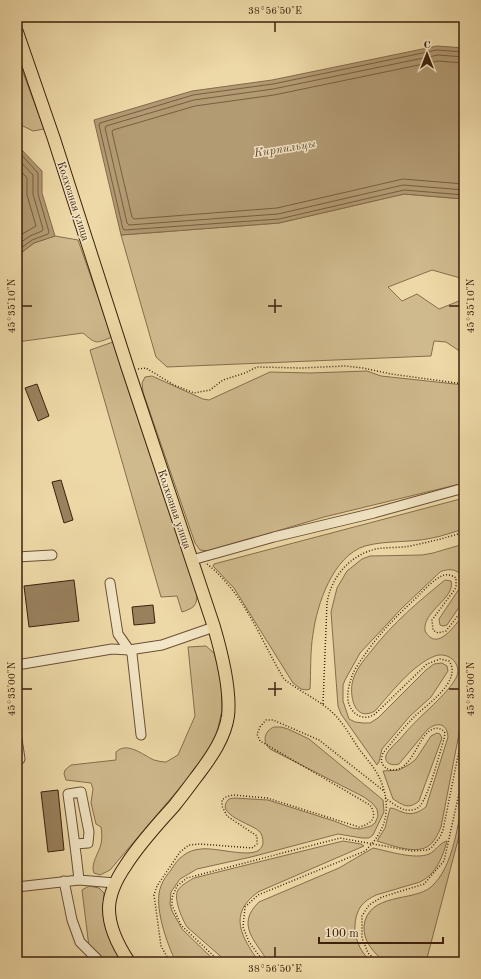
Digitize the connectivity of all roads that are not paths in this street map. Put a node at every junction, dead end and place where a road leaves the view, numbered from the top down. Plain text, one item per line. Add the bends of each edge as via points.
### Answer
1 (17, 32) edge
2 (464, 488) edge
3 (52, 555) dead end
4 (17, 557) edge
5 (196, 559) junction
6 (110, 583) dead end
7 (214, 627) junction
8 (129, 650) junction
9 (17, 665) edge
10 (141, 735) dead end
11 (17, 739) edge
12 (20, 759) dead end
13 (75, 844) junction
14 (79, 880) junction
15 (64, 881) junction
16 (115, 882) junction
17 (17, 887) edge
18 (100, 962) edge
19 (129, 962) edge

1 - 5 main road, Колхозная улица via 128,369
2 - 5 lane
3 - 4 lane
5 - 7 main road, Колхозная улица
6 - 8 lane via 118,634
7 - 8 lane via 162,645
7 - 16 main road, Колхозная улица via 222,654 228,700 228,716 223,734 213,754 175,805 136,848
8 - 9 lane via 112,649
8 - 10 lane via 132,654
11 - 12 lane
13 - 13 lane via 68,794 82,792 89,832 88,843
13 - 14 lane
14 - 15 lane
14 - 16 lane
15 - 17 lane
15 - 18 lane via 72,920 80,942
16 - 19 main road, Колхозная улица via 109,909 112,927

